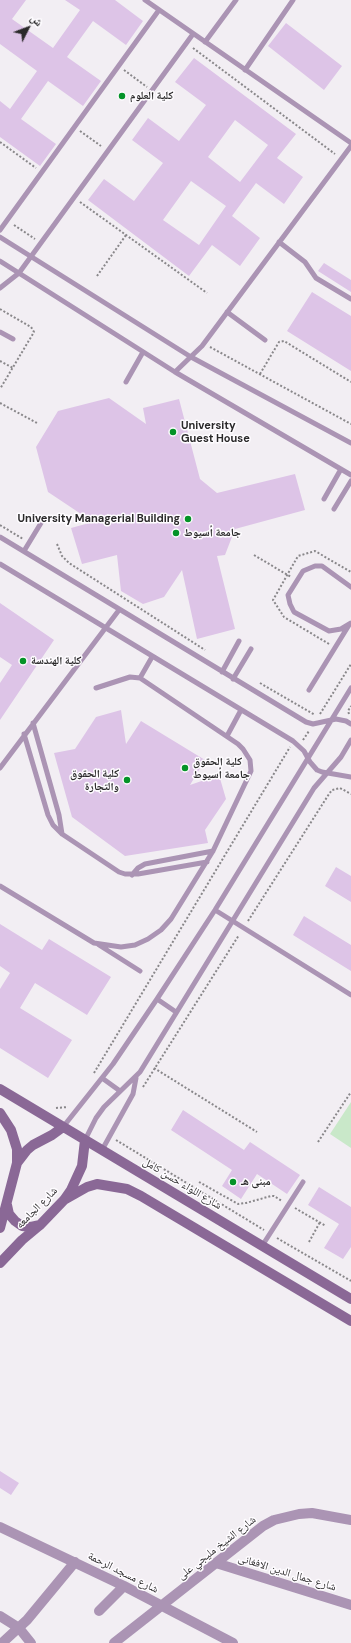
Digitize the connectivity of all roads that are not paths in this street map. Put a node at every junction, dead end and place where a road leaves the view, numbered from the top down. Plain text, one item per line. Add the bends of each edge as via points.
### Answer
1 (236, 0) edge
2 (293, 0) edge
3 (148, 1) edge
4 (159, 10) junction
5 (193, 34) junction
6 (205, 42) junction
7 (245, 70) junction
8 (351, 144) edge
9 (0, 230) edge
10 (0, 237) edge
11 (280, 242) junction
12 (31, 256) junction
13 (0, 261) edge
14 (18, 273) junction
15 (0, 288) edge
16 (351, 299) edge
17 (227, 312) junction
18 (0, 332) edge
19 (13, 339) dead end
20 (265, 340) dead end
21 (143, 352) junction
22 (191, 357) junction
23 (175, 372) junction
24 (126, 382) dead end
25 (351, 443) edge
26 (341, 469) junction
27 (351, 475) edge
28 (351, 481) edge
29 (324, 499) dead end
30 (334, 509) dead end
31 (42, 523) dead end
32 (0, 537) edge
33 (24, 551) junction
34 (0, 564) edge
35 (351, 586) edge
36 (119, 610) junction
37 (351, 622) edge
38 (104, 628) junction
39 (239, 641) dead end
40 (251, 649) dead end
41 (152, 657) junction
42 (222, 672) junction
43 (140, 678) junction
44 (233, 679) junction
45 (96, 688) dead end
46 (351, 688) edge
47 (309, 690) dead end
48 (241, 710) junction
49 (332, 720) junction
50 (33, 723) junction
51 (351, 724) edge
52 (24, 734) junction
53 (227, 736) junction
54 (351, 740) edge
55 (308, 758) junction
56 (0, 768) edge
57 (326, 773) junction
58 (351, 777) edge
59 (62, 834) junction
60 (214, 850) junction
61 (207, 862) junction
62 (132, 875) junction
63 (0, 886) edge
64 (215, 910) junction
65 (232, 921) junction
66 (94, 942) junction
67 (140, 972) dead end
68 (351, 995) edge
69 (157, 999) junction
70 (176, 1012) junction
71 (102, 1078) junction
72 (136, 1078) junction
73 (0, 1090) edge
74 (120, 1091) junction
75 (0, 1113) edge
76 (63, 1127) junction
77 (86, 1140) junction
78 (102, 1150) junction
79 (17, 1163) junction
80 (303, 1182) dead end
81 (64, 1200) junction
82 (7, 1205) junction
83 (40, 1225) junction
84 (0, 1228) edge
85 (262, 1246) junction
86 (4, 1251) edge
87 (0, 1263) edge
88 (351, 1299) edge
89 (351, 1321) edge
90 (351, 1520) edge
91 (0, 1527) edge
92 (75, 1562) junction
93 (216, 1563) junction
94 (124, 1586) junction
95 (351, 1605) edge
96 (162, 1606) junction
97 (99, 1611) dead end
98 (0, 1616) edge
99 (19, 1628) junction
100 (2, 1643) edge
101 (31, 1643) edge
102 (114, 1643) edge
103 (233, 1643) edge

1 - 6 lane
2 - 7 lane
3 - 4 lane
4 - 5 lane
4 - 9 lane
5 - 6 lane
5 - 12 lane
6 - 7 lane
7 - 8 lane
8 - 11 lane
10 - 12 lane
11 - 16 lane via 305,262 316,278
11 - 17 lane
12 - 14 lane
12 - 22 lane
13 - 14 lane
14 - 15 lane
14 - 21 lane
17 - 20 lane
17 - 22 lane
18 - 19 lane
21 - 23 lane
21 - 24 lane
22 - 23 lane
22 - 25 lane
23 - 26 lane
26 - 27 lane
26 - 29 lane
28 - 30 lane
31 - 33 lane
32 - 33 lane
33 - 36 lane
34 - 38 lane
35 - 37 lane via 322,566 315,566 303,571 288,595 294,612 329,631 341,629
36 - 38 lane
36 - 42 lane
37 - 47 lane
38 - 41 lane
38 - 50 lane
39 - 42 lane
40 - 44 lane
41 - 43 lane
41 - 48 lane
42 - 44 lane
43 - 45 lane via 130,677
43 - 53 lane
44 - 49 lane via 306,722 313,724
46 - 49 lane
48 - 53 lane
48 - 55 lane via 293,741 302,748
49 - 51 lane
49 - 55 lane
50 - 52 lane
50 - 59 lane
52 - 56 lane
52 - 59 lane via 48,815
53 - 60 lane via 243,748 250,760 251,771
54 - 57 lane via 341,757
55 - 57 lane via 313,766
55 - 64 lane
57 - 58 lane
57 - 65 lane via 314,788
59 - 62 lane via 119,872
60 - 61 lane
60 - 62 lane via 145,864
61 - 62 lane
61 - 66 lane via 171,919 161,930 135,945 121,947
63 - 66 lane
64 - 65 lane
64 - 69 lane
65 - 68 lane
65 - 70 lane
66 - 67 lane
69 - 70 lane
69 - 71 lane
70 - 72 lane
71 - 74 lane
71 - 76 lane
72 - 74 lane
72 - 78 lane via 133,1094
73 - 76 main road, شارع اللواء حسن كامل
74 - 77 lane via 96,1118
75 - 79 main road via 11,1130 17,1149
76 - 77 main road, شارع اللواء حسن كامل
76 - 79 main road, شارع الجامعه via 33,1145
77 - 78 main road, شارع اللواء حسن كامل
77 - 81 main road, شارع الجامعه via 85,1153 77,1178
78 - 85 main road, شارع اللواء حسن كامل
79 - 82 main road, شارع الجامعه
80 - 85 lane
81 - 83 main road, شارع الجامعه
81 - 89 main road via 97,1184 141,1196
82 - 83 main road via 9,1214 22,1226
82 - 84 main road, شارع الجامعه
83 - 86 main road, شارع الجامعه
85 - 88 main road, شارع اللواء حسن كامل
86 - 87 main road, شارع الجامعه
90 - 93 street, شارع الشيخ مليجي على via 312,1513 286,1516 263,1526
91 - 92 street, شارع مسجد الرحمة
92 - 94 street, شارع مسجد الرحمة
92 - 99 street
93 - 95 street, شارع جمال الدين الافغانى
93 - 96 street, شارع الشيخ مليجي على
94 - 96 street, شارع مسجد الرحمة
94 - 97 street
96 - 102 street, شارع الشيخ مليجي على
96 - 103 street, شارع مسجد الرحمة
98 - 99 street
99 - 100 street
99 - 101 street

